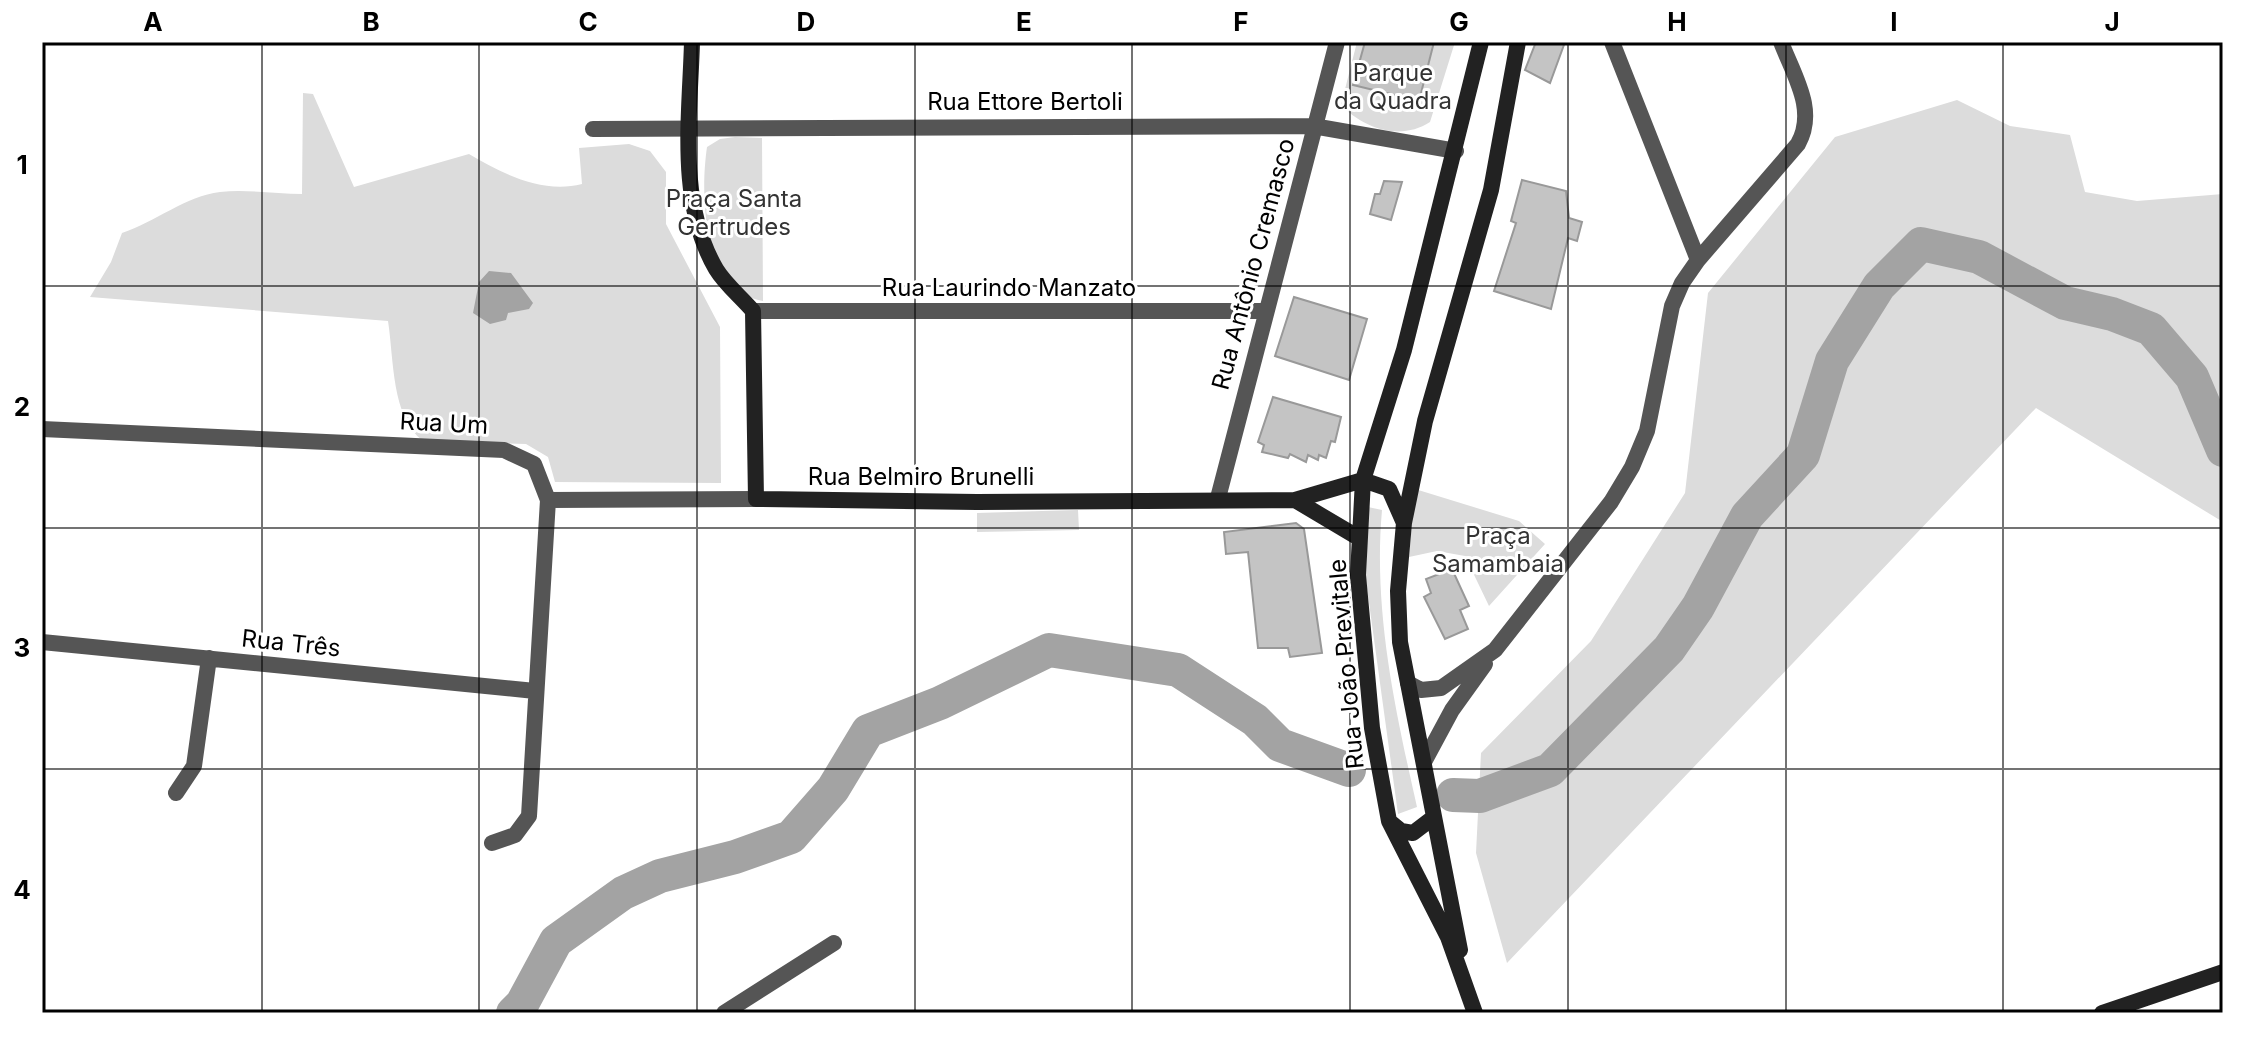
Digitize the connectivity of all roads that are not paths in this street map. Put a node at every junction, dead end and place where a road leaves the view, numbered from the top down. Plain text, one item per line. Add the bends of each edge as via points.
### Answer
1 (692, 42) edge
2 (1337, 42) edge
3 (1481, 42) edge
4 (1518, 42) edge
5 (1612, 42) edge
6 (1781, 42) edge
7 (690, 126) junction
8 (1313, 126) junction
9 (593, 129) dead end
10 (1456, 151) junction
11 (1698, 260) junction
12 (753, 311) junction
13 (1264, 311) junction
14 (42, 429) edge
15 (1363, 480) junction
16 (1218, 498) junction
17 (756, 499) junction
18 (548, 500) junction
19 (1295, 500) junction
20 (1404, 523) junction
21 (1359, 538) junction
22 (42, 642) edge
23 (1495, 650) junction
24 (209, 658) junction
25 (1408, 683) junction
26 (535, 691) junction
27 (1424, 762) junction
28 (176, 793) dead end
29 (1434, 817) junction
30 (1389, 821) junction
31 (492, 843) dead end
32 (834, 943) dead end
33 (2223, 972) edge
34 (1468, 991) junction
35 (724, 1013) edge
36 (1475, 1013) edge
37 (2102, 1013) edge

1 - 7 main road
2 - 8 street, Rua Antônio Cremasco
3 - 10 main road, Rua João Previtale
4 - 20 main road, Rua João Previtale via 1491,190 1425,421
5 - 11 street
6 - 11 street via 1805,106 1807,129
7 - 8 street, Rua Ettore Bertoli
7 - 9 street, Rua Ettore Bertoli
7 - 12 main road via 692,199 699,232 717,271
8 - 10 street, Rua Ettore Bertoli
8 - 13 street, Rua Antônio Cremasco
10 - 15 main road, Rua João Previtale via 1404,350
11 - 23 street via 1672,306 1647,431 1632,467 1611,502
12 - 13 street, Rua Laurindo Manzato
12 - 17 main road
13 - 16 street, Rua Antônio Cremasco
14 - 18 street, Rua Um via 504,450 534,464
15 - 19 main road, Rua Belmiro Brunelli
15 - 20 main road via 1389,489
15 - 21 main road, Rua João Previtale
16 - 17 main road, Rua Belmiro Brunelli
16 - 19 main road, Rua Belmiro Brunelli
17 - 18 street, Rua Belmiro Brunelli
18 - 26 street, Rua Um
19 - 21 main road, Rua Belmiro Brunelli
20 - 25 main road, Rua João Previtale via 1398,591
21 - 30 main road, Rua João Previtale via 1372,728
22 - 24 street, Rua Três
23 - 25 street via 1441,688 1421,690
23 - 27 street via 1452,710
24 - 26 street, Rua Três
24 - 28 street via 194,766
25 - 27 main road, Rua João Previtale
26 - 31 street, Rua Um via 529,816 515,835
27 - 29 main road, Rua João Previtale
29 - 30 main road via 1413,833
29 - 34 main road, Rua João Previtale
30 - 34 main road, Rua João Previtale via 1448,937
32 - 35 street
33 - 37 main road
34 - 36 main road, Rua João Previtale

